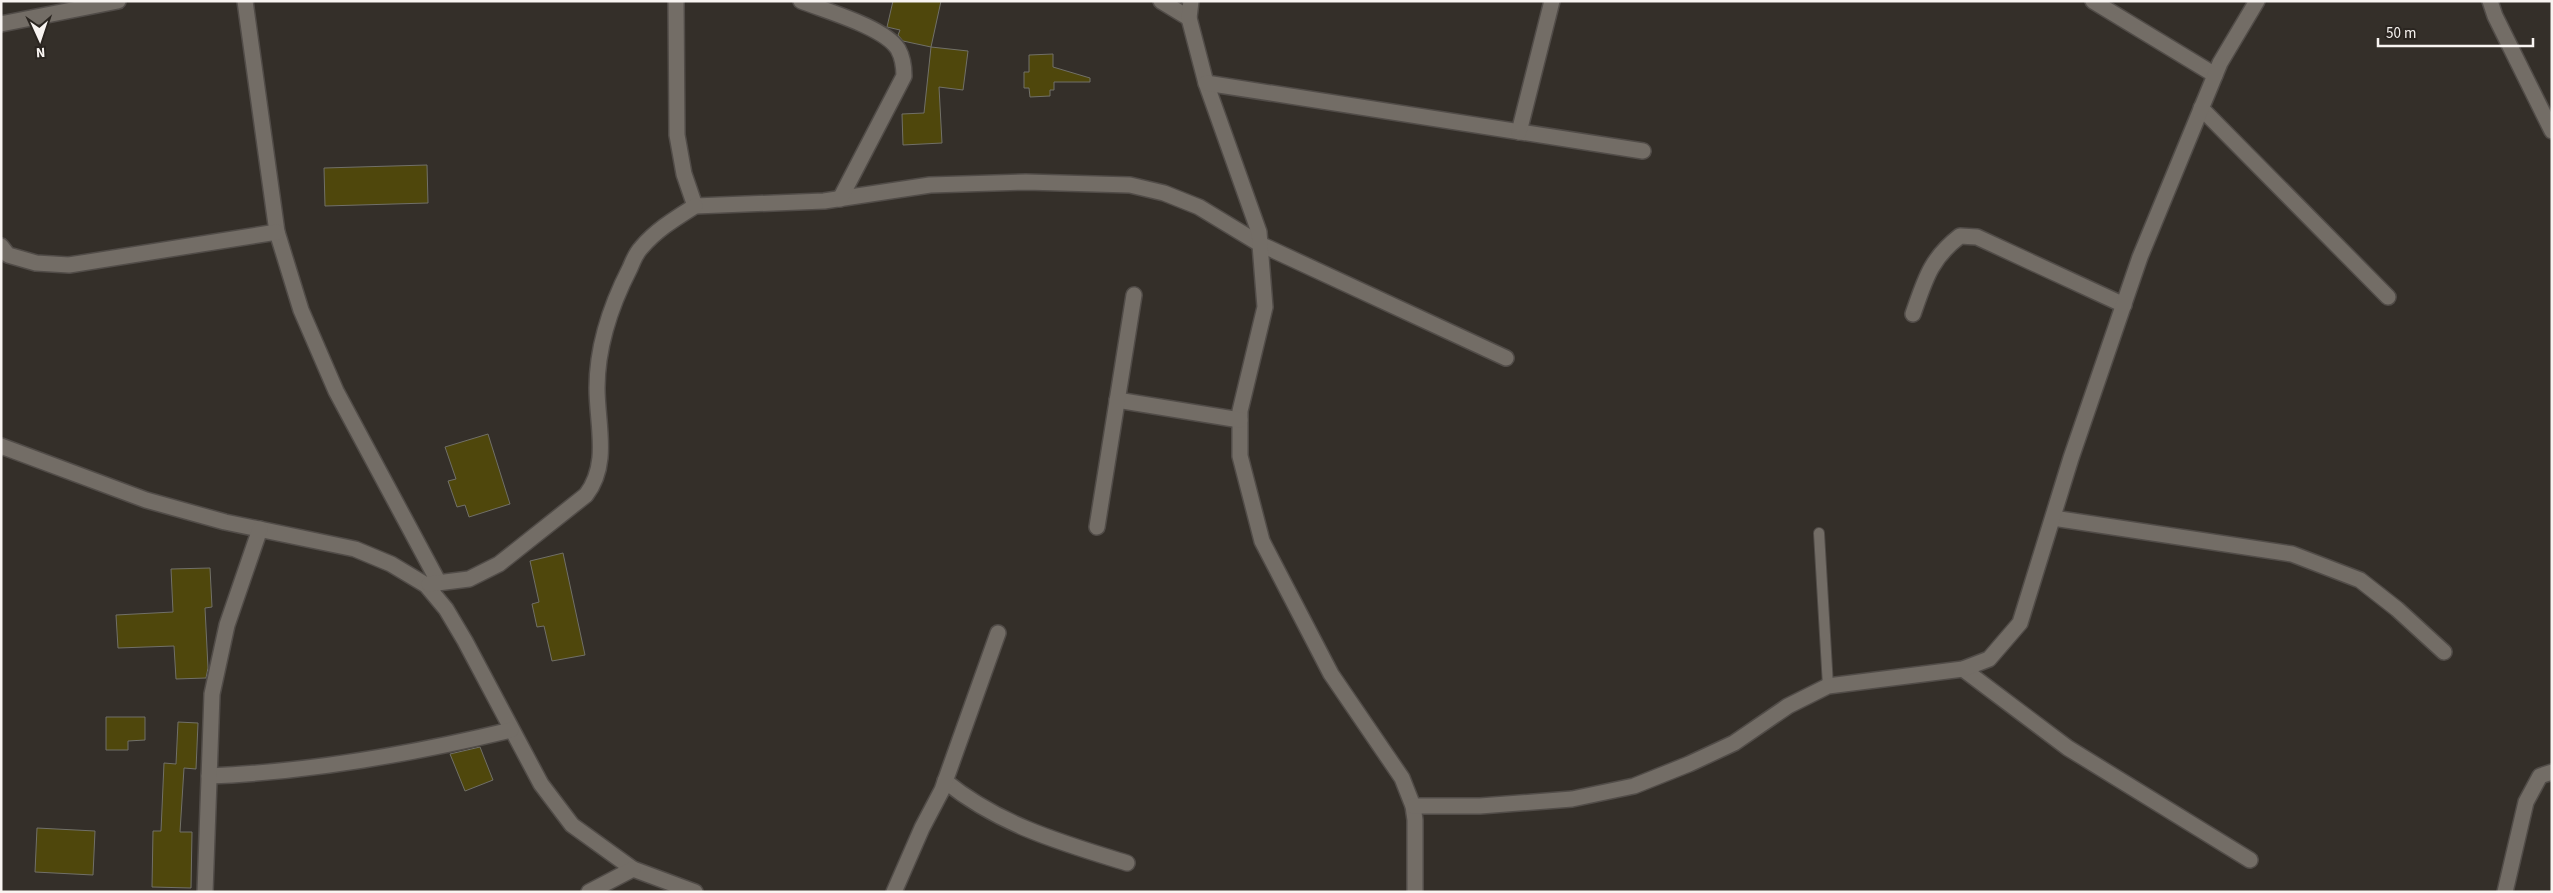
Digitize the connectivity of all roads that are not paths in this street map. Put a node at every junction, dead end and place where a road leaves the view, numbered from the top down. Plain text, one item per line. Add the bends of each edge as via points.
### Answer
1 (118, 1) edge
2 (245, 1) edge
3 (676, 1) edge
4 (801, 1) edge
5 (1161, 1) edge
6 (1191, 1) edge
7 (1552, 1) edge
8 (2093, 1) edge
9 (2490, 1) edge
10 (2252, 3) edge
11 (1189, 18) junction
12 (1, 24) edge
13 (2215, 74) junction
14 (1206, 83) junction
15 (2201, 108) junction
16 (2552, 131) edge
17 (1519, 132) junction
18 (1643, 151) dead end
19 (840, 199) junction
20 (695, 206) junction
21 (277, 232) junction
22 (1260, 244) junction
23 (1, 246) edge
24 (1134, 296) dead end
25 (2388, 297) dead end
26 (2124, 305) junction
27 (1913, 314) dead end
28 (1506, 358) dead end
29 (1117, 400) junction
30 (1240, 420) junction
31 (1, 446) edge
32 (2053, 518) junction
33 (1097, 526) dead end
34 (260, 529) junction
35 (1819, 533) dead end
36 (432, 584) junction
37 (998, 633) dead end
38 (2444, 652) dead end
39 (1963, 669) junction
40 (1828, 686) junction
41 (511, 730) junction
42 (2552, 772) edge
43 (209, 776) junction
44 (945, 781) junction
45 (1413, 806) junction
46 (2250, 860) dead end
47 (1128, 863) dead end
48 (633, 869) junction
49 (205, 892) edge
50 (590, 892) edge
51 (695, 892) edge
52 (894, 892) edge
53 (1415, 892) edge
54 (2505, 892) edge

1 - 12 street
2 - 21 street
3 - 20 street via 677,135 684,174
4 - 19 street via 879,33 898,48 904,61 904,76
5 - 11 street
6 - 11 street
7 - 17 street
8 - 13 street
9 - 16 street
10 - 13 street
11 - 14 street
13 - 15 street
14 - 17 street
14 - 22 street via 1259,232
15 - 25 street
15 - 26 street
17 - 18 street
19 - 20 street
19 - 22 street via 930,185 1026,182 1130,185 1164,193 1199,207
20 - 36 street via 660,230 640,249 610,310 597,387 600,458 595,482 586,495 499,564 469,579
21 - 23 street via 69,265 26,261 8,255
21 - 36 street via 301,310 336,391
22 - 28 street
22 - 30 street via 1265,307 1250,361
24 - 29 street
26 - 27 street via 1977,237 1960,236 1947,246 1929,269
26 - 32 street
29 - 30 street
29 - 33 street
30 - 45 street via 1240,456 1262,540 1331,674 1402,778
31 - 34 street via 146,500
32 - 38 street via 2292,554 2360,580
32 - 39 street via 2020,623 1989,660
34 - 36 street via 355,549
34 - 43 street via 227,625 212,694
35 - 40 lane
36 - 41 street
37 - 44 street
39 - 40 street
39 - 46 street via 2068,748
40 - 45 street via 1788,706 1734,742 1634,786 1572,799 1480,806
41 - 43 street via 426,750 259,774
41 - 48 street via 541,784 572,825
42 - 54 street via 2540,776 2526,802
43 - 49 street
44 - 47 street via 968,800 1000,818 1048,838
44 - 52 street
45 - 53 street
48 - 50 street
48 - 51 street

